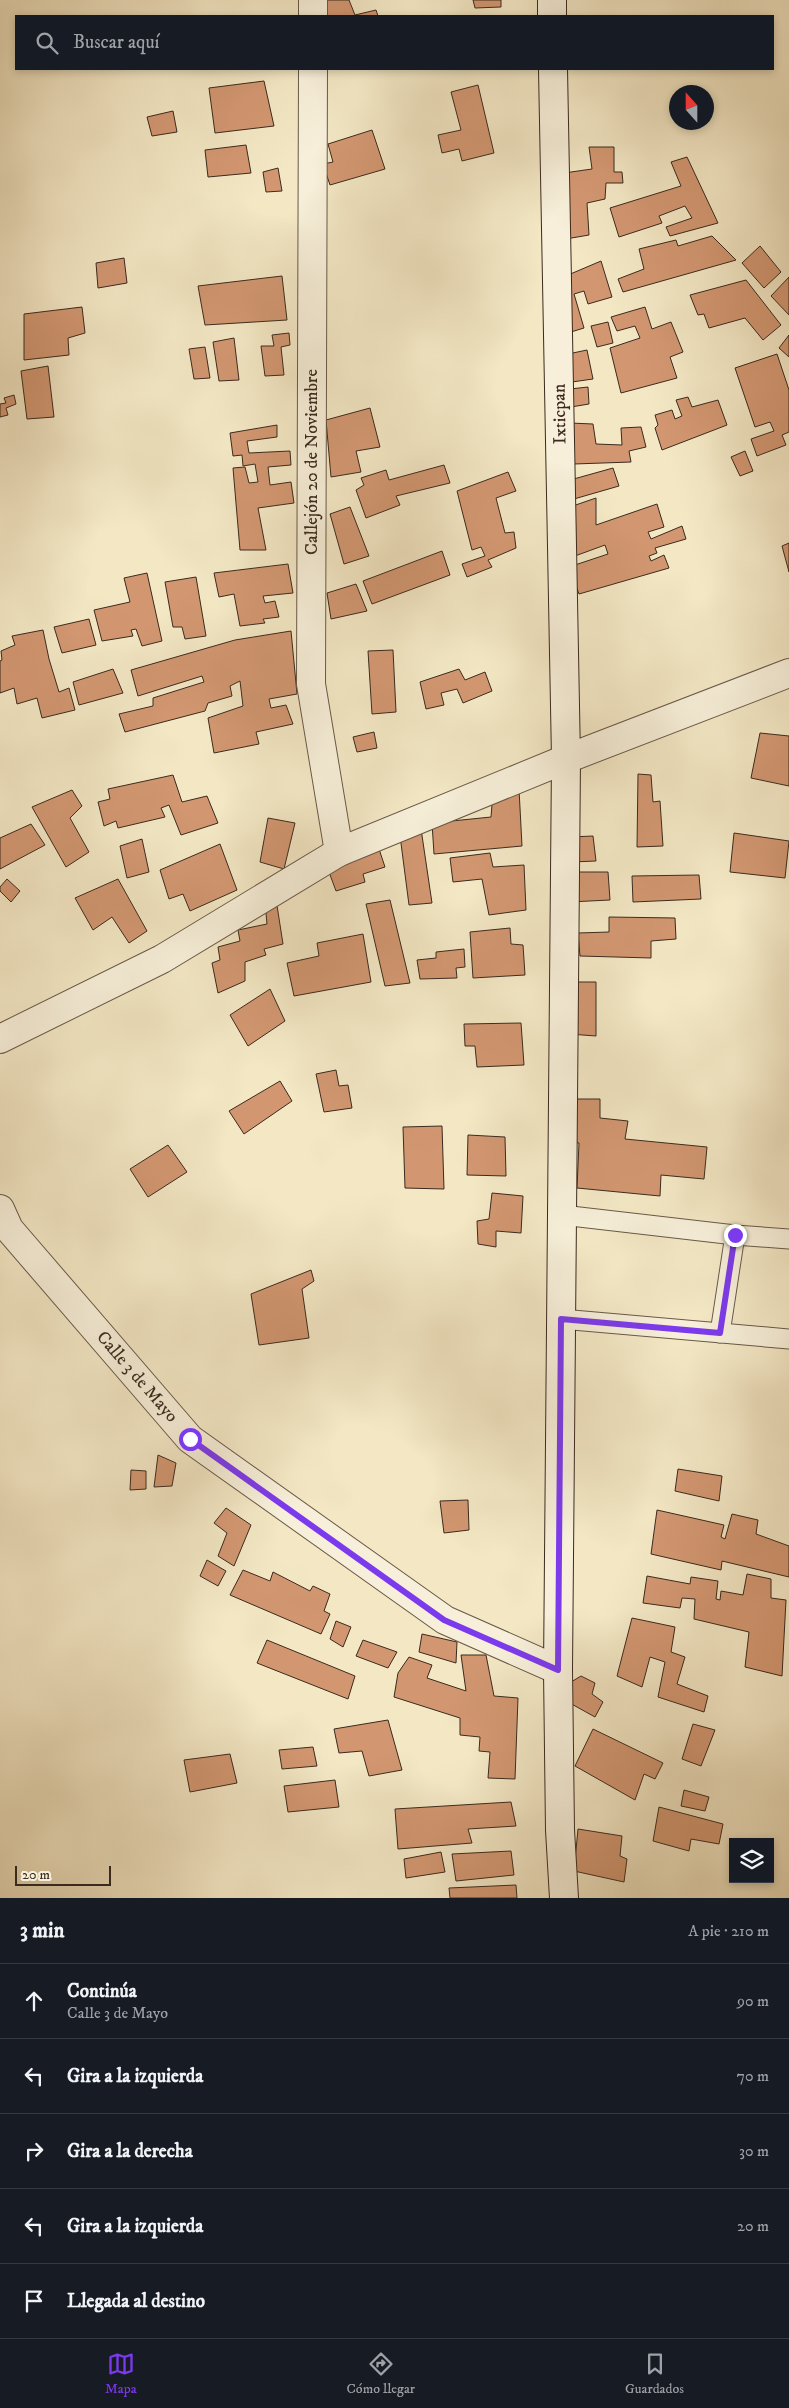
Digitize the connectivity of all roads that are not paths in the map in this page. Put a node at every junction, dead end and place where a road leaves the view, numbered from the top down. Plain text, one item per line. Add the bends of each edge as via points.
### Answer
1 (313, 0) edge
2 (552, 0) edge
3 (313, 15) edge
4 (552, 15) edge
5 (313, 70) edge
6 (553, 70) edge
7 (789, 673) edge
8 (566, 759) junction
9 (339, 852) junction
10 (0, 1039) edge
11 (0, 1209) edge
12 (562, 1215) junction
13 (735, 1235) junction
14 (789, 1239) edge
15 (561, 1319) junction
16 (720, 1333) junction
17 (789, 1339) edge
18 (558, 1670) junction
19 (564, 1898) edge

1 - 3 street
2 - 4 street
5 - 9 street, Callejón 20 de Noviembre via 312,684
6 - 8 street, Ixticpan
7 - 8 street
8 - 9 street
8 - 12 street, Ixticpan
9 - 10 street via 162,959
11 - 18 street, Calle 3 de Mayo via 9,1228 190,1439 444,1620
12 - 13 lane
12 - 15 street, Ixticpan
13 - 14 lane
13 - 16 lane
15 - 16 lane
15 - 18 street, Ixticpan
16 - 17 lane
18 - 19 street, Ixticpan

